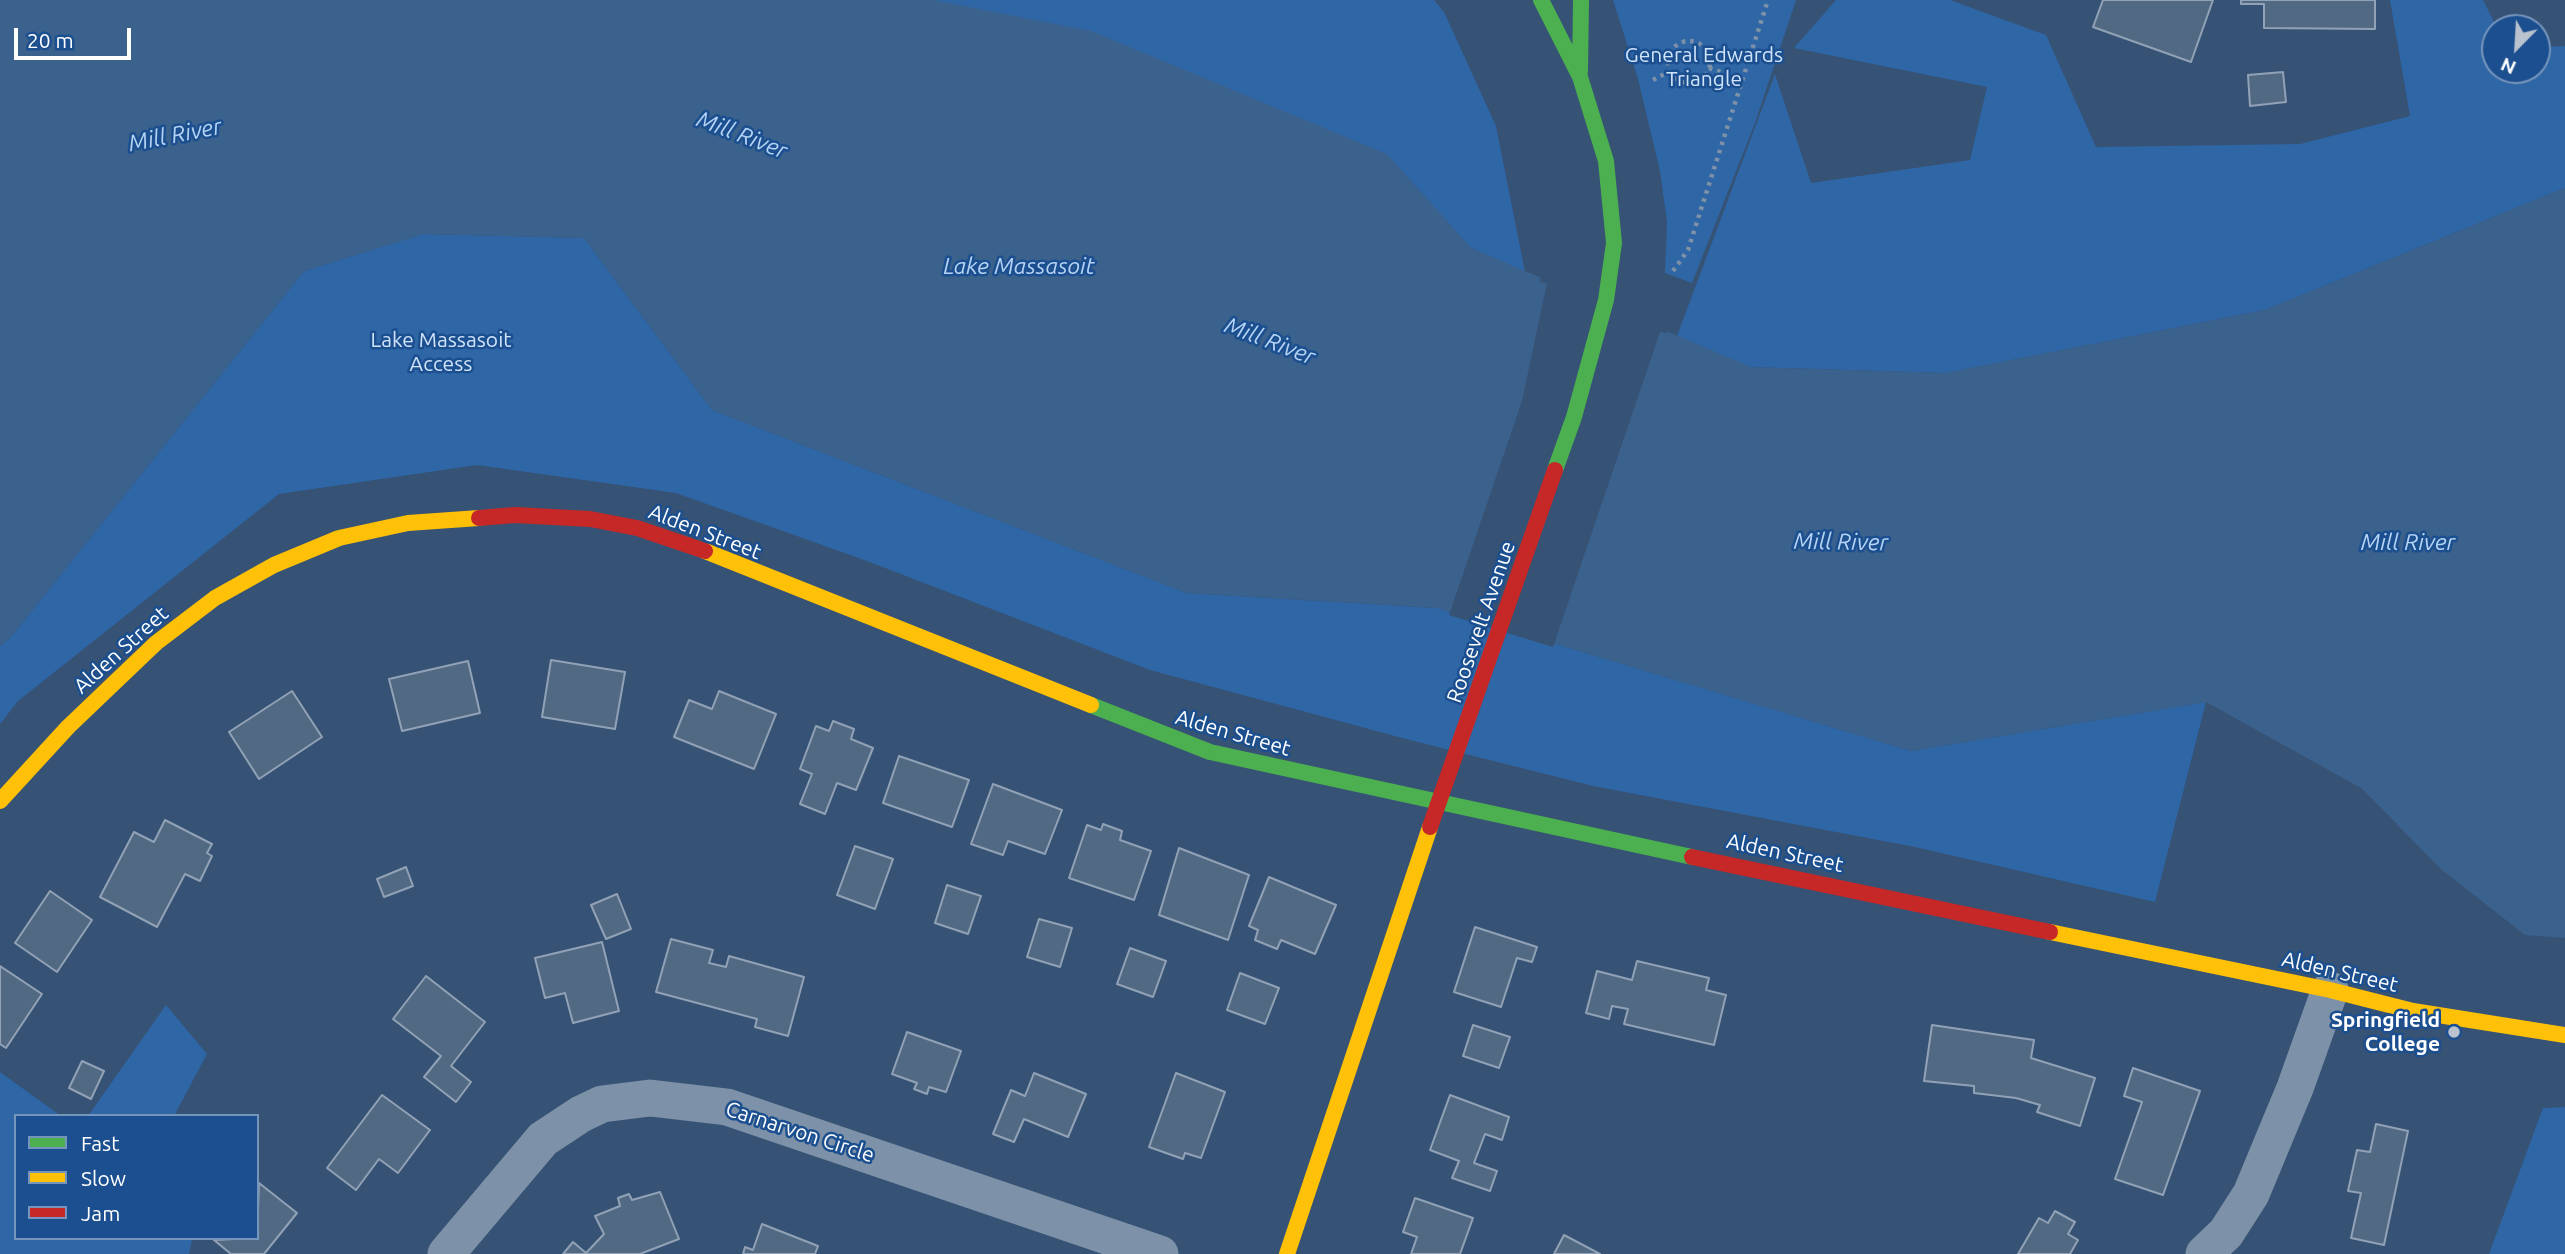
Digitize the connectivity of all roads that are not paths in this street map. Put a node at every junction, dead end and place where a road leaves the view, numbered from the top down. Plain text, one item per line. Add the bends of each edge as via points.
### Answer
1 (1541, 0) edge
2 (1581, 0) edge
3 (1580, 77) junction
4 (0, 802) edge
5 (1438, 804) junction
6 (2330, 990) junction
7 (2565, 1035) edge
8 (446, 1254) edge
9 (1160, 1254) edge
10 (1287, 1254) edge
11 (2203, 1254) edge

1 - 3 main road, Roosevelt Avenue
2 - 3 main road
3 - 5 main road, Roosevelt Avenue via 1606,161 1614,259 1574,417
4 - 5 main road, Alden Street via 136,661 188,617 244,581 306,551 374,528 516,515 590,519 660,534 1187,745
5 - 6 main road, Alden Street
5 - 10 main road, Roosevelt Avenue
6 - 7 main road, Alden Street via 2413,1011
6 - 11 street via 2251,1195 2226,1233
8 - 9 street, Carnarvon Circle via 542,1139 602,1104 650,1098 727,1107

